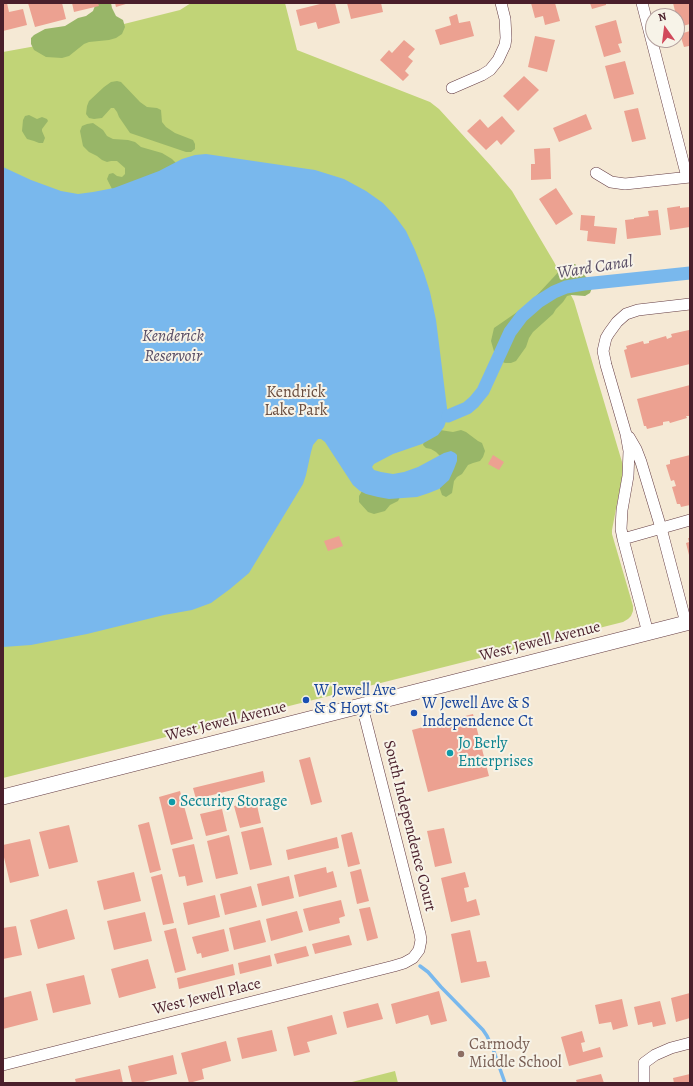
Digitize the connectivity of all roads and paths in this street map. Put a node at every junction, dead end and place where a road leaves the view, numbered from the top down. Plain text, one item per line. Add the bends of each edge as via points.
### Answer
1 (501, 3) edge
2 (642, 3) edge
3 (452, 88) dead end
4 (596, 173) dead end
5 (689, 177) edge
6 (690, 304) edge
7 (626, 434) junction
8 (690, 520) edge
9 (661, 528) junction
10 (623, 539) junction
11 (688, 622) edge
12 (648, 633) junction
13 (362, 706) junction
14 (3, 797) edge
15 (417, 954) joint
16 (690, 1043) edge
17 (3, 1065) edge
18 (644, 1083) edge

1 - 3 street via 506,38 498,60 482,75
2 - 5 street
4 - 5 street via 611,182 625,184
6 - 7 street via 626,314 606,338 604,357
7 - 9 street via 638,453
7 - 10 street via 629,463 622,516
8 - 9 street
9 - 10 street
9 - 11 street
10 - 12 street
11 - 12 main road, West Jewell Avenue
12 - 13 main road, West Jewell Avenue
13 - 14 main road, West Jewell Avenue
13 - 15 street, South Independence Court via 420,934 421,945
15 - 17 street, West Jewell Place via 409,961 394,966
16 - 18 street via 671,1048 644,1063

